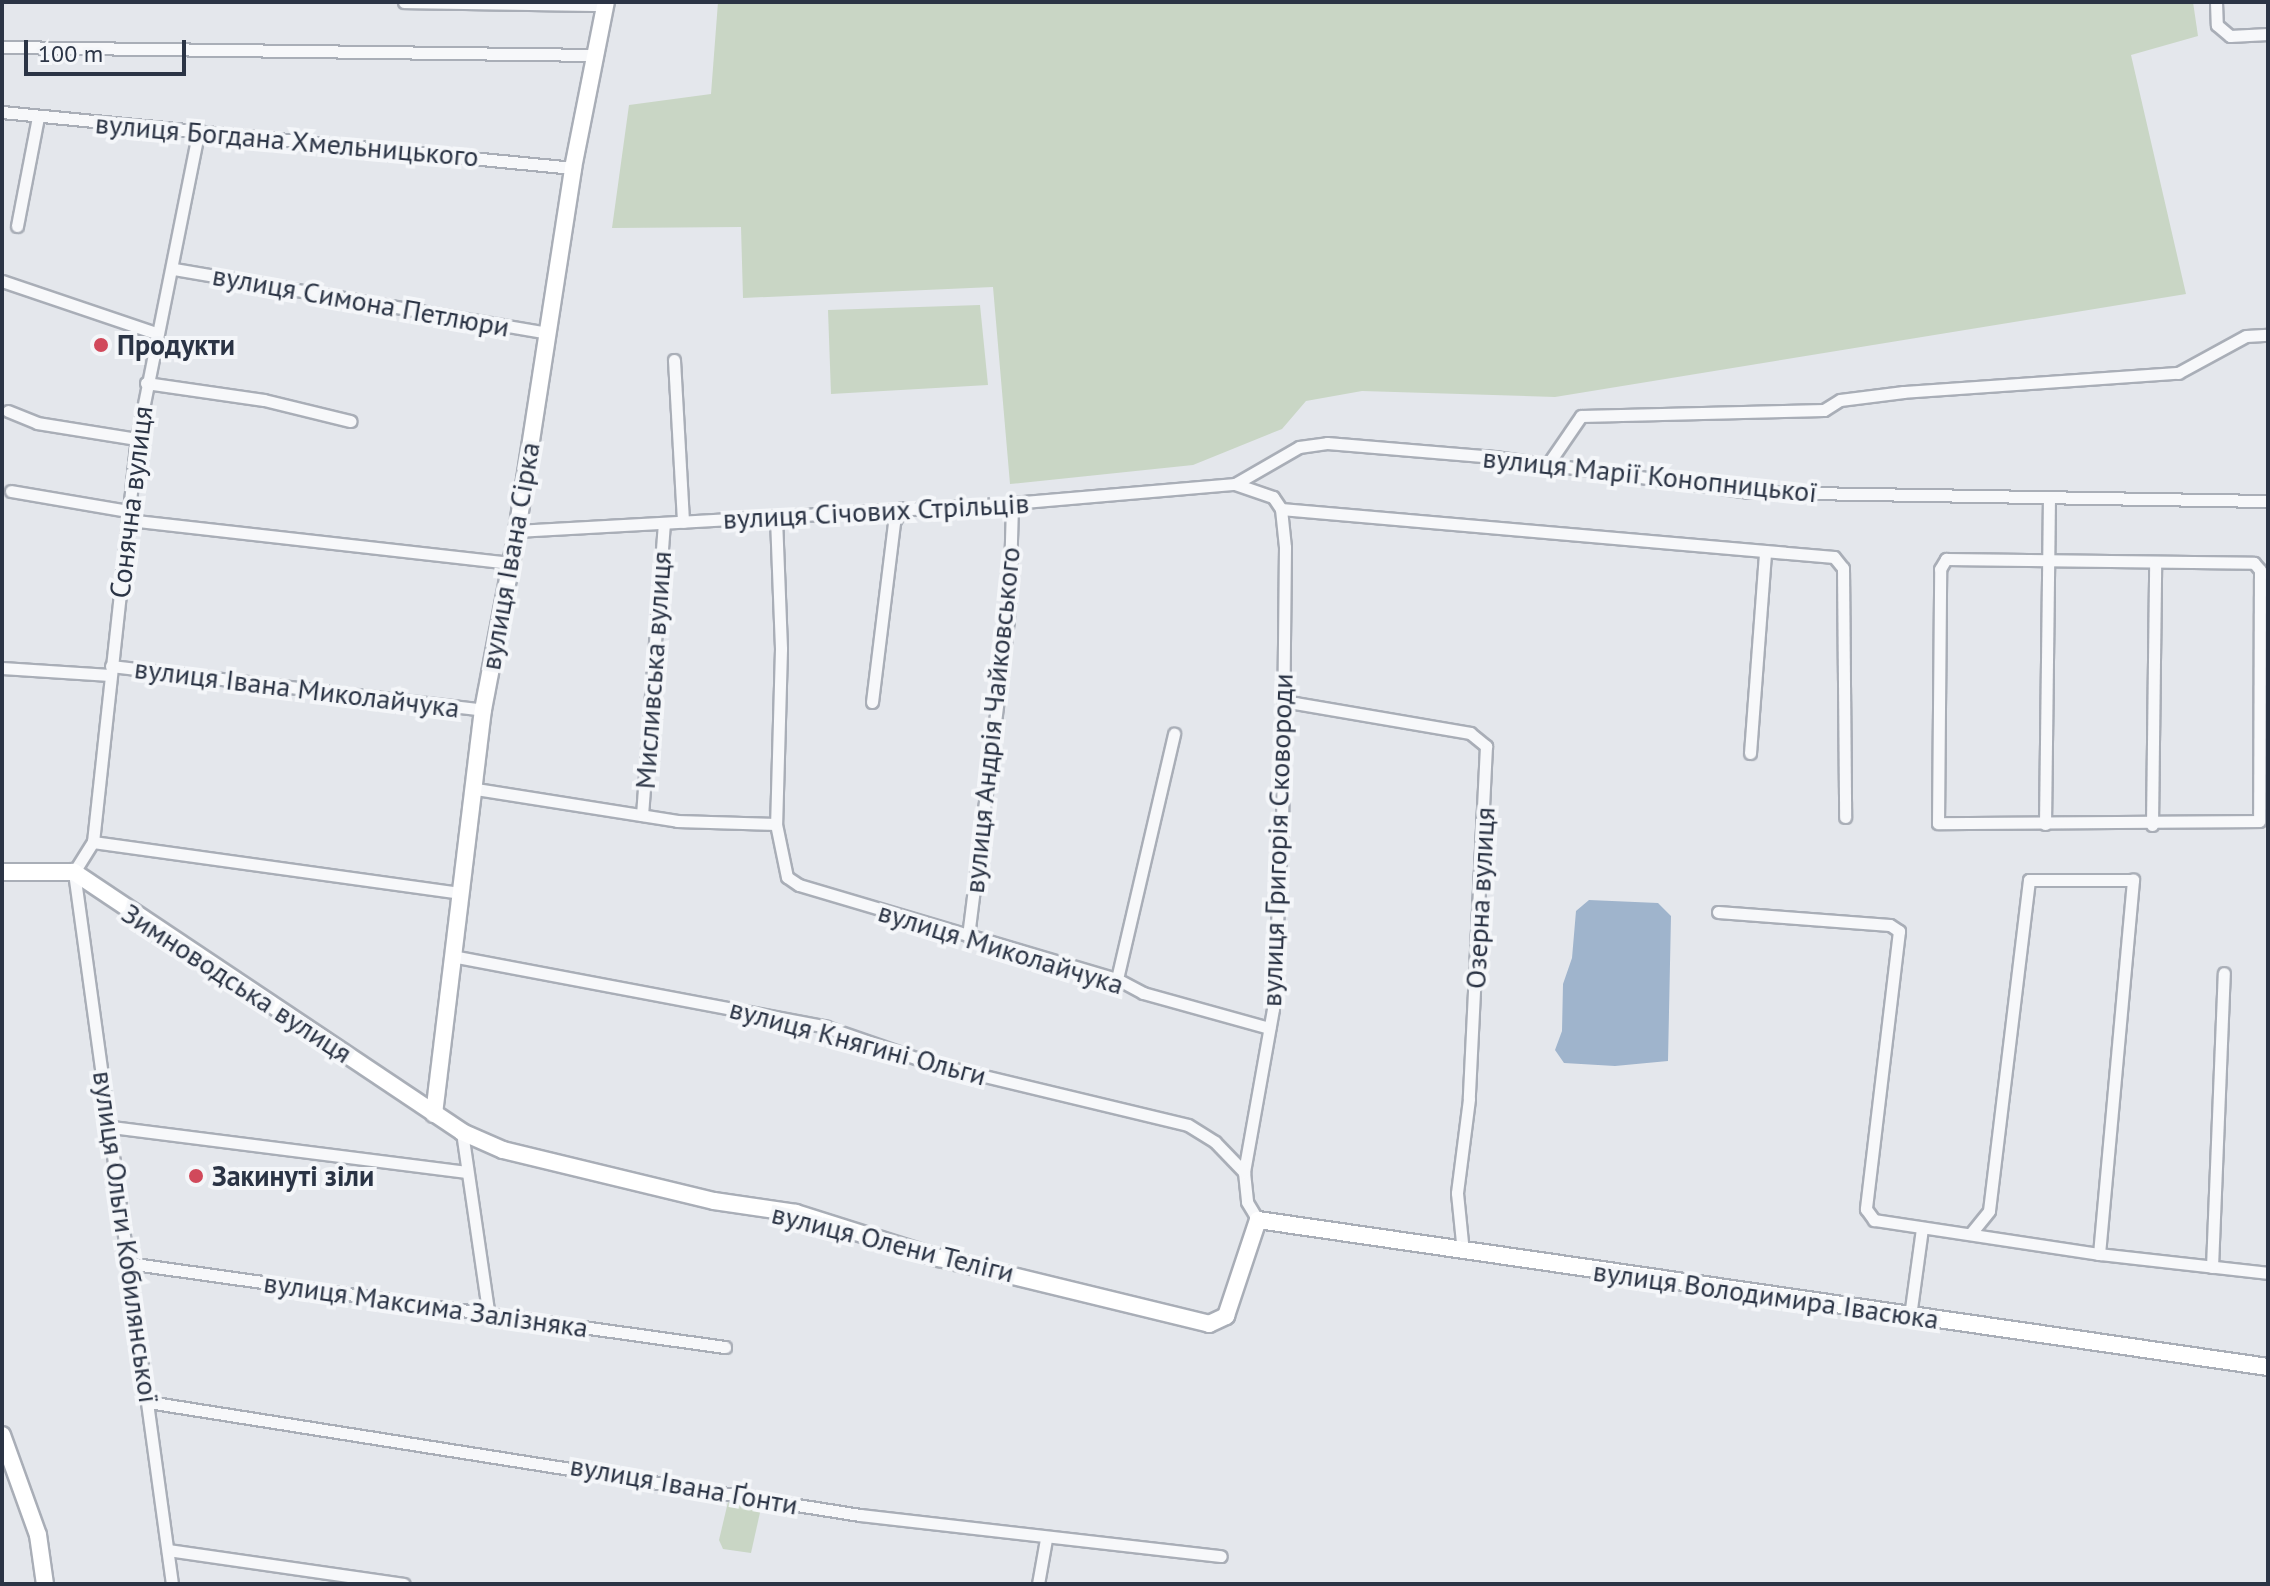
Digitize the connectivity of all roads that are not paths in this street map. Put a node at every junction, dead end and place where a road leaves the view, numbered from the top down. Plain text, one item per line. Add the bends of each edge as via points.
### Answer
1 (404, 2) edge
2 (2216, 2) edge
3 (605, 4) edge
4 (2268, 34) edge
5 (2, 47) edge
6 (597, 55) junction
7 (2, 112) edge
8 (38, 117) junction
9 (199, 130) junction
10 (573, 168) junction
11 (17, 226) dead end
12 (174, 269) junction
13 (2, 281) edge
14 (156, 333) junction
15 (548, 333) junction
16 (2268, 335) edge
17 (674, 360) dead end
18 (146, 383) junction
19 (8, 411) dead end
20 (350, 421) dead end
21 (137, 439) junction
22 (1548, 464) junction
23 (1235, 484) junction
24 (11, 491) dead end
25 (2049, 500) junction
26 (2268, 501) edge
27 (1012, 503) junction
28 (902, 508) junction
29 (1281, 509) junction
30 (128, 515) junction
31 (776, 518) junction
32 (683, 522) junction
33 (664, 524) junction
34 (517, 531) junction
35 (1765, 552) junction
36 (2049, 560) junction
37 (2155, 562) junction
38 (510, 563) junction
39 (2, 668) edge
40 (110, 671) junction
41 (872, 702) dead end
42 (1287, 703) junction
43 (483, 710) junction
44 (1174, 734) dead end
45 (1750, 753) dead end
46 (476, 789) junction
47 (642, 815) junction
48 (1845, 817) dead end
49 (776, 824) junction
50 (2045, 824) junction
51 (2152, 825) junction
52 (93, 842) junction
53 (2, 872) edge
54 (74, 872) junction
55 (461, 893) junction
56 (1718, 912) dead end
57 (968, 936) junction
58 (452, 956) junction
59 (2224, 973) dead end
60 (1117, 979) junction
61 (1269, 1028) junction
62 (434, 1114) junction
63 (111, 1127) junction
64 (462, 1132) junction
65 (465, 1172) junction
66 (1244, 1172) junction
67 (1261, 1221) junction
68 (1922, 1228) junction
69 (1971, 1233) junction
70 (1463, 1252) junction
71 (2099, 1254) junction
72 (127, 1263) junction
73 (2212, 1267) junction
74 (2268, 1273) edge
75 (488, 1311) junction
76 (1910, 1316) junction
77 (725, 1347) dead end
78 (2268, 1367) edge
79 (148, 1402) junction
80 (2, 1435) edge
81 (1046, 1539) junction
82 (168, 1550) junction
83 (1221, 1556) dead end
84 (45, 1584) edge
85 (172, 1584) edge
86 (404, 1584) edge
87 (1038, 1584) edge

1 - 3 street
2 - 4 street via 2217,25 2230,36
3 - 6 street, вулиця Івана Сірка
5 - 6 street
6 - 10 street, вулиця Івана Сірка
7 - 8 street, вулиця Богдана Хмельницького
8 - 9 street, вулиця Богдана Хмельницького
8 - 11 street
9 - 10 street, вулиця Богдана Хмельницького
9 - 12 street, Сонячна вулиця
10 - 15 street, вулиця Івана Сірка
12 - 14 street, Сонячна вулиця
12 - 15 street, вулиця Симона Петлюри
13 - 14 street
14 - 18 street, Сонячна вулиця
15 - 34 street, вулиця Івана Сірка
16 - 22 street via 2246,336 2178,373 1903,392 1840,400 1824,410 1581,416
17 - 32 street, Мисливська вулиця
18 - 20 street via 264,400
18 - 21 street, Сонячна вулиця
19 - 21 street via 37,423
21 - 30 street, Сонячна вулиця
22 - 23 street, вулиця Марії Конопницької via 1327,443 1299,447
22 - 25 street, вулиця Марії Конопницької via 1750,492
23 - 27 street, вулиця Січових Стрільців
23 - 29 street via 1263,492
24 - 30 street
25 - 26 street, вулиця Марії Конопницької
25 - 36 street
27 - 28 street, вулиця Січових Стрільців
27 - 57 street, вулиця Андрія Чайковського via 1009,612
28 - 31 street, вулиця Січових Стрільців
28 - 41 street via 894,522
29 - 35 street
29 - 42 street, вулиця Григорія Сковороди
30 - 38 street
30 - 40 street, Сонячна вулиця
31 - 32 street, вулиця Січових Стрільців
31 - 49 street, вулиця Миколайчука via 781,649
32 - 33 street, вулиця Січових Стрільців
33 - 34 street, вулиця Січових Стрільців
33 - 47 street, Мисливська вулиця
34 - 38 street, вулиця Івана Сірка
35 - 45 street
35 - 48 street via 1834,557 1842,564
36 - 37 street
36 - 50 street
36 - 50 street via 1941,563 1935,819 1944,825
37 - 51 street
37 - 51 street via 2254,563 2260,570 2263,815 2246,825
38 - 43 street, вулиця Івана Сірка
39 - 40 street, вулиця Івана Миколайчука
40 - 43 street, вулиця Івана Миколайчука
40 - 52 street, Сонячна вулиця
42 - 61 street, вулиця Григорія Сковороди via 1279,948
42 - 70 street, Озерна вулиця via 1470,733 1486,746 1470,1084 1457,1193
43 - 46 street, вулиця Івана Сірка
44 - 60 street
46 - 47 street
46 - 55 street, вулиця Івана Сірка
47 - 49 street
49 - 57 street, вулиця Миколайчука via 787,877 799,885
50 - 51 street
52 - 54 street, Сонячна вулиця
52 - 55 street
53 - 54 street
54 - 62 street, Зимноводська вулиця
54 - 63 street, вулиця Ольги Кобилянської
55 - 58 street, вулиця Івана Сірка
56 - 68 street via 1890,925 1899,931 1866,1209 1880,1223
57 - 60 street, вулиця Миколайчука
58 - 62 street, вулиця Івана Сірка
58 - 66 street, вулиця Княгині Ольги via 826,1027 930,1063 1188,1125 1215,1142
59 - 73 street
60 - 61 street, вулиця Миколайчука via 1143,993
61 - 66 street, вулиця Григорія Сковороди
62 - 64 street, Зимноводська вулиця
63 - 65 street
63 - 72 street, вулиця Ольги Кобилянської
64 - 65 street
64 - 67 street, вулиця Олени Теліги via 503,1150 714,1201 796,1213 939,1258 1209,1324 1226,1316
65 - 75 street
66 - 67 street, вулиця Григорія Сковороди via 1247,1202
67 - 70 street, вулиця Володимира Івасюка
68 - 69 street
68 - 76 street
69 - 71 street
69 - 71 street via 1989,1211 2029,880 2127,876 2134,886
70 - 76 street, вулиця Володимира Івасюка
71 - 73 street
72 - 75 street, вулиця Максима Залізняка
72 - 79 street, вулиця Ольги Кобилянської
73 - 74 street
75 - 77 street, вулиця Максима Залізняка
76 - 78 street, вулиця Володимира Івасюка
79 - 81 street, вулиця Івана Ґонти via 860,1515
79 - 82 street, вулиця Ольги Кобилянської
80 - 84 street via 38,1535
81 - 83 street, вулиця Івана Ґонти
81 - 87 street
82 - 85 street, вулиця Ольги Кобилянської
82 - 86 street

